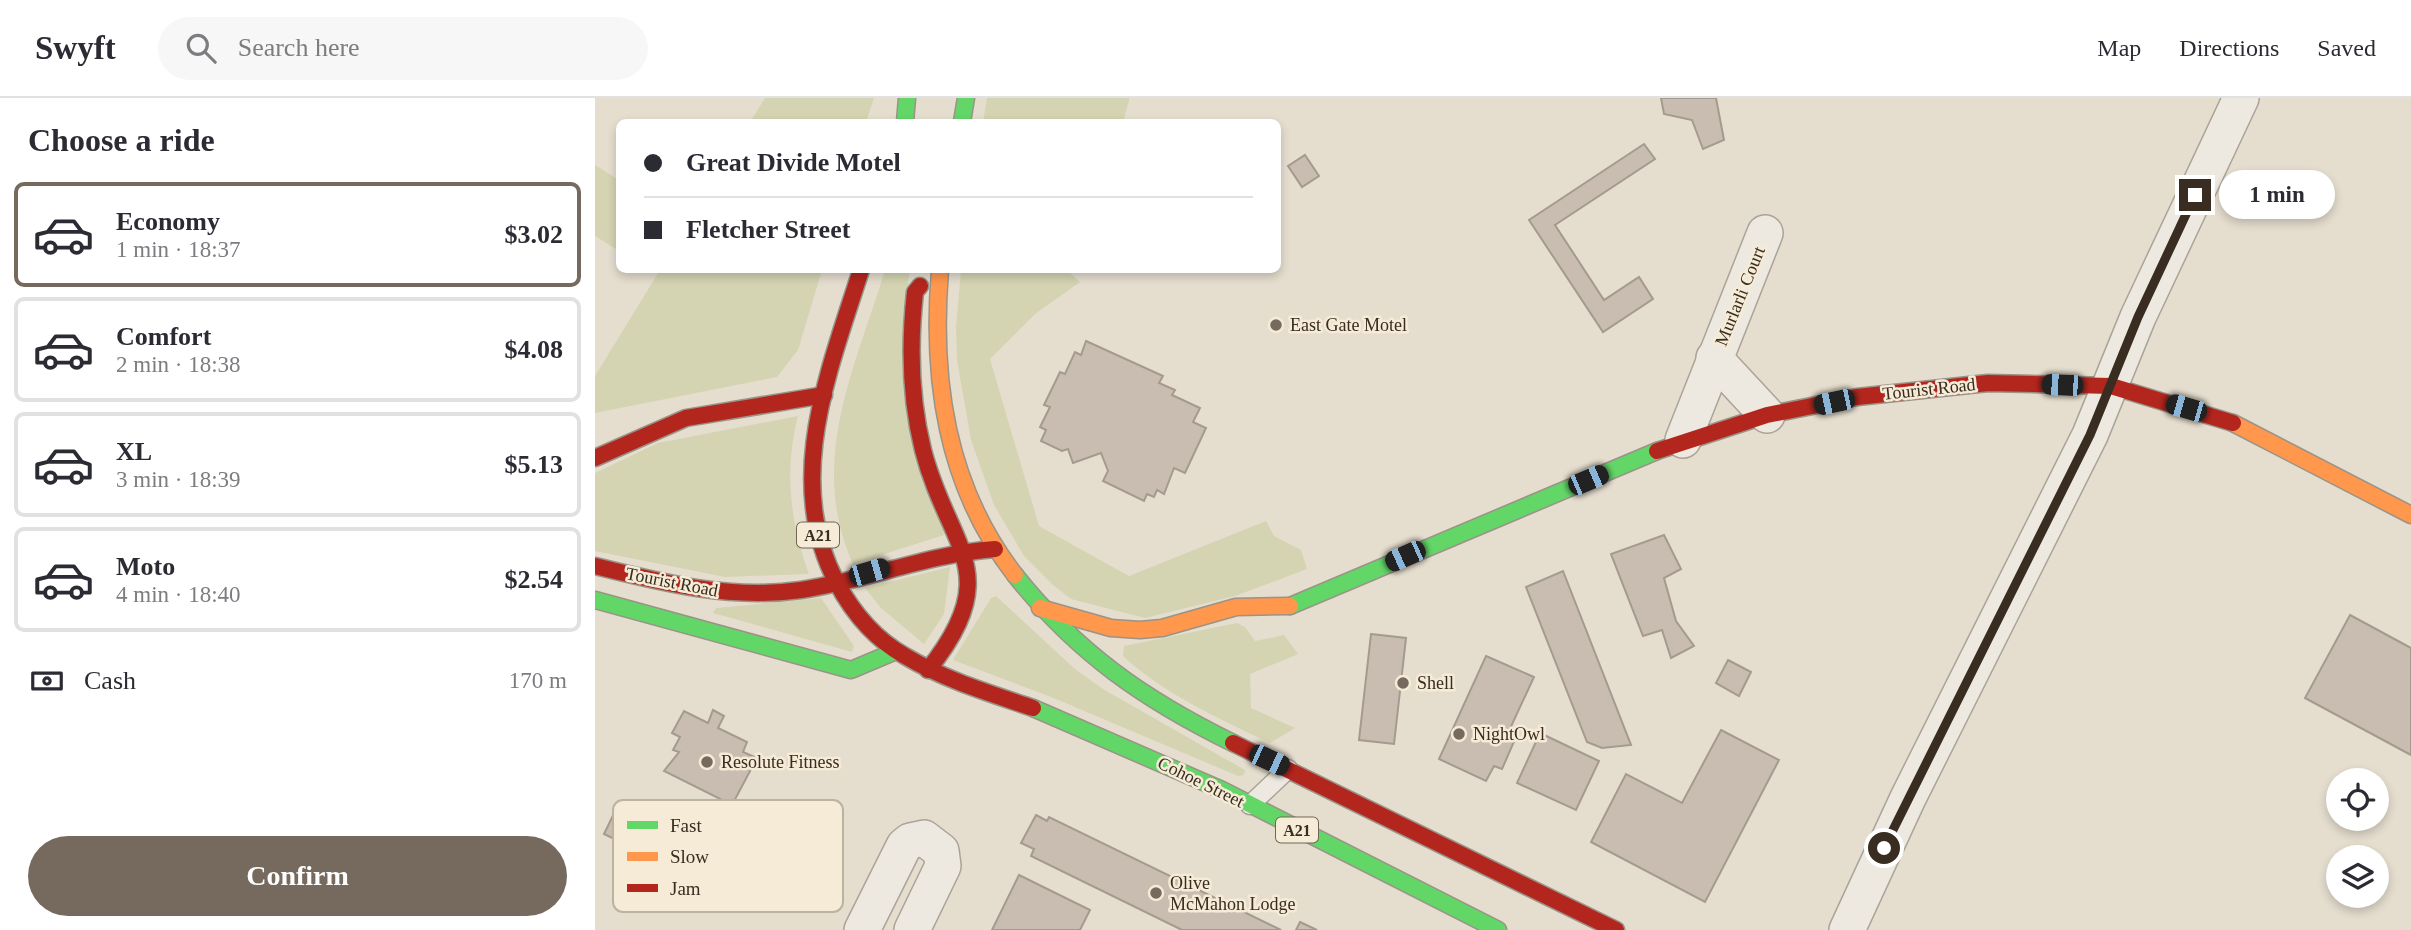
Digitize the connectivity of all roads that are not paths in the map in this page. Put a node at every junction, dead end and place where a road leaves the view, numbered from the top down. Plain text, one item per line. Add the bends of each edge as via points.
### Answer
1 (907, 98) edge
2 (965, 98) edge
3 (2241, 98) edge
4 (905, 119) edge
5 (962, 119) edge
6 (1765, 233) dead end
7 (860, 273) edge
8 (929, 273) edge
9 (940, 273) edge
10 (1714, 358) junction
11 (2111, 386) junction
12 (824, 395) junction
13 (1767, 415) junction
14 (1683, 440) junction
15 (595, 458) edge
16 (2411, 514) edge
17 (997, 549) junction
18 (962, 550) junction
19 (595, 566) edge
20 (836, 581) junction
21 (595, 600) edge
22 (1040, 608) junction
23 (896, 650) junction
24 (928, 670) junction
25 (1288, 769) junction
26 (1250, 806) junction
27 (1413, 830) junction
28 (1487, 885) dead end
29 (862, 930) edge
30 (912, 930) edge
31 (1498, 930) edge
32 (1616, 930) edge
33 (1847, 930) edge

1 - 4 main road
2 - 5 main road
3 - 11 street via 2138,317
6 - 10 street, Murlarli Court
7 - 12 main road, A21
8 - 18 main road via 915,292 910,381 930,474
9 - 17 main road via 937,350 944,416 967,490
10 - 13 street, Murlarli Court
10 - 14 street, Murlarli Court
11 - 13 main road, Tourist Road via 1988,383 1857,397
11 - 16 main road, Tourist Road via 2227,420
11 - 33 street
12 - 15 main road via 685,418
12 - 20 main road, A21 via 810,484 816,530
13 - 14 main road, Tourist Road
14 - 22 main road, Tourist Road via 1290,606 1236,607 1140,630 1111,628
17 - 18 main road, Tourist Road
17 - 22 main road
18 - 20 main road, Tourist Road
18 - 24 main road via 970,582 966,610
19 - 20 main road, Tourist Road via 716,592 775,593
20 - 23 main road, A21 via 864,621
21 - 23 main road, Tourist Road via 851,670
22 - 25 main road via 1066,637 1144,695
23 - 24 main road, Cohoe Street / A21
24 - 26 main road, Cohoe Street / A21 via 1094,732
25 - 26 lane
25 - 27 main road
26 - 31 main road, Cohoe Street / A21
27 - 28 main road
27 - 32 main road
29 - 30 street via 904,846 924,838 937,845 943,866

